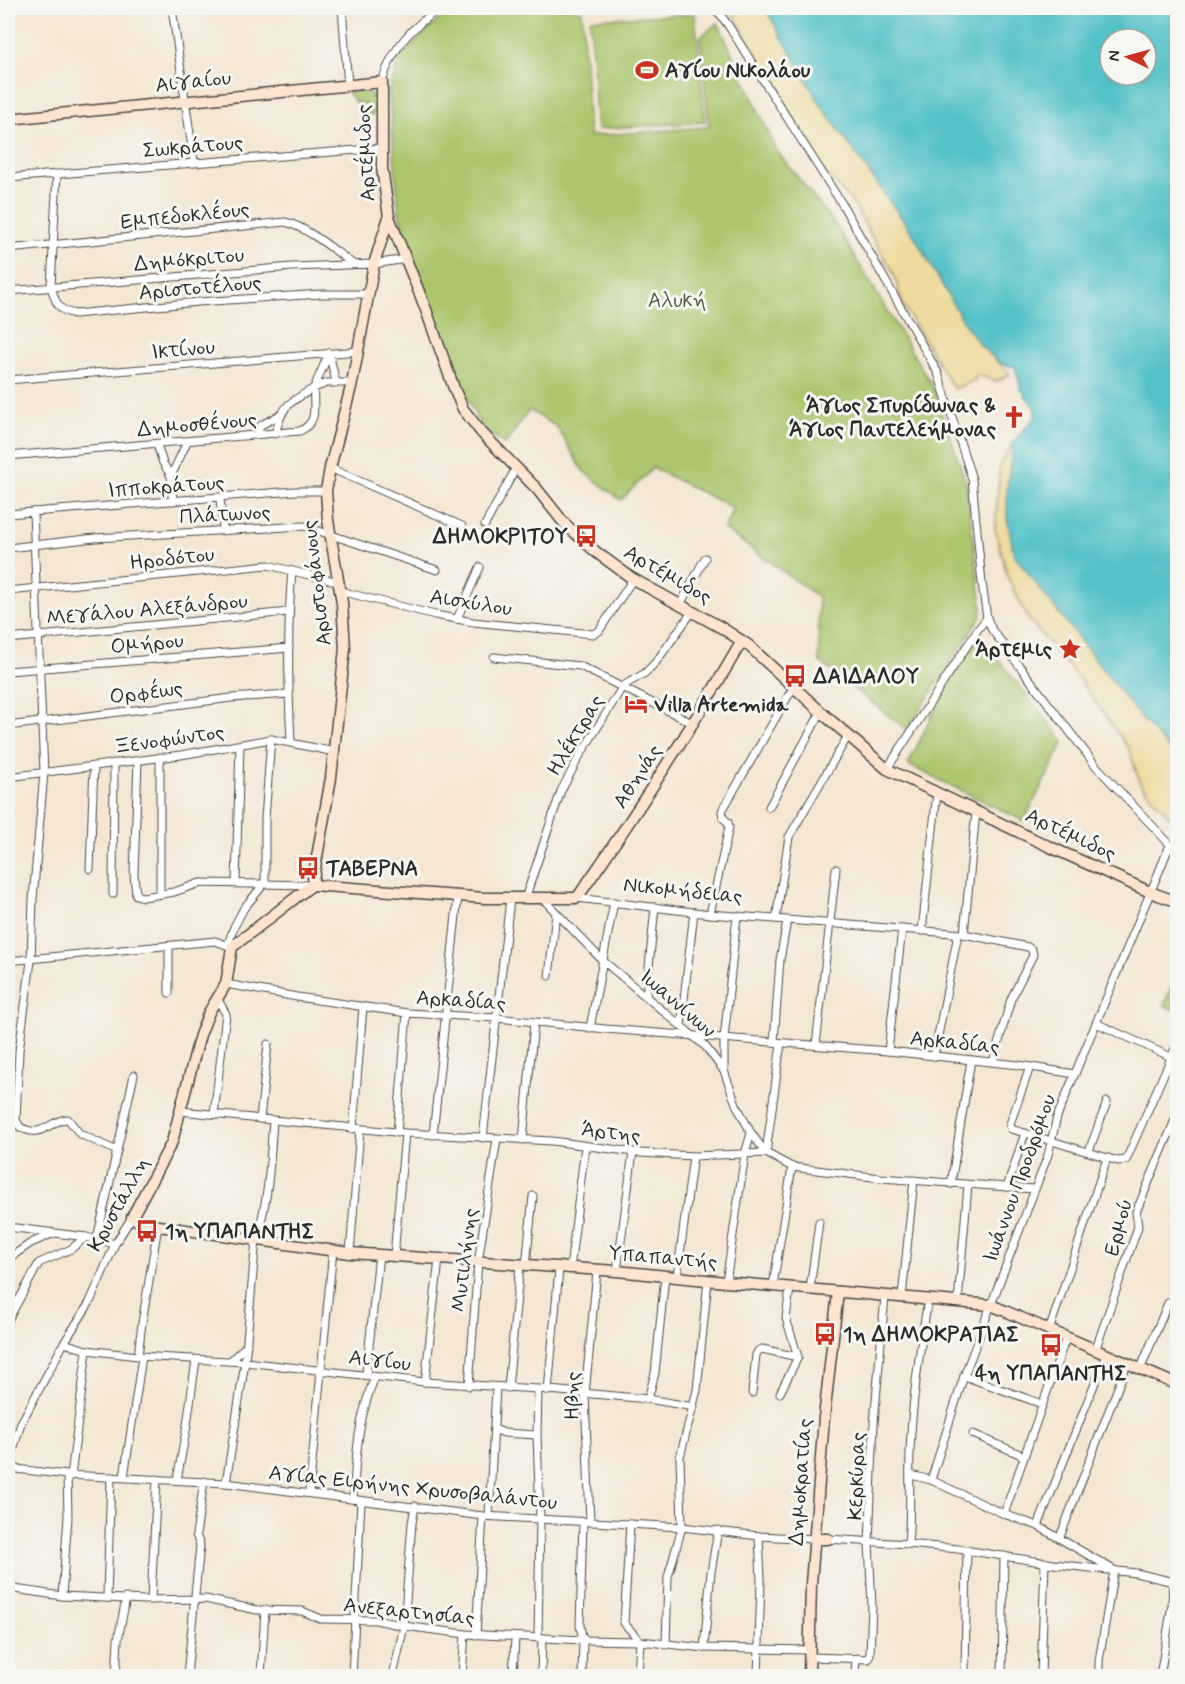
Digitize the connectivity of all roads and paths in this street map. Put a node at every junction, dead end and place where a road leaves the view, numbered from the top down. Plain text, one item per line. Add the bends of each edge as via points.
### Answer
1 (172, 8) edge
2 (342, 8) edge
3 (441, 8) edge
4 (711, 8) edge
5 (382, 82) junction
6 (348, 85) junction
7 (186, 101) junction
8 (8, 119) edge
9 (382, 148) junction
10 (194, 162) junction
11 (57, 174) junction
12 (8, 178) edge
13 (389, 217) junction
14 (54, 244) junction
15 (8, 249) edge
16 (406, 259) junction
17 (353, 264) junction
18 (374, 264) junction
19 (51, 286) junction
20 (8, 291) edge
21 (370, 294) junction
22 (359, 351) junction
23 (329, 353) junction
24 (9, 380) edge
25 (336, 382) junction
26 (352, 383) junction
27 (314, 388) junction
28 (280, 415) junction
29 (275, 434) junction
30 (256, 435) junction
31 (187, 442) junction
32 (157, 445) junction
33 (8, 456) edge
34 (330, 468) junction
35 (516, 468) junction
36 (171, 476) junction
37 (327, 491) junction
38 (220, 498) junction
39 (173, 501) junction
40 (33, 512) junction
41 (8, 514) edge
42 (485, 525) dead end
43 (462, 526) dead end
44 (223, 531) junction
45 (331, 534) junction
46 (34, 546) junction
47 (8, 548) edge
48 (705, 558) dead end
49 (480, 567) dead end
50 (437, 570) dead end
51 (292, 571) junction
52 (633, 579) junction
53 (339, 586) junction
54 (36, 588) junction
55 (8, 591) edge
56 (680, 605) junction
57 (289, 612) junction
58 (692, 612) junction
59 (987, 618) junction
60 (457, 619) junction
61 (38, 635) junction
62 (8, 639) edge
63 (742, 640) junction
64 (289, 648) junction
65 (494, 657) dead end
66 (40, 668) junction
67 (8, 672) edge
68 (623, 686) junction
69 (794, 686) junction
70 (288, 694) junction
71 (821, 712) junction
72 (41, 723) junction
73 (694, 724) junction
74 (8, 726) edge
75 (848, 736) junction
76 (271, 739) junction
77 (291, 742) junction
78 (240, 745) junction
79 (335, 752) junction
80 (160, 757) junction
81 (138, 760) junction
82 (114, 764) junction
83 (94, 766) junction
84 (887, 769) junction
85 (44, 773) junction
86 (8, 777) edge
87 (937, 793) junction
88 (769, 807) dead end
89 (976, 812) junction
90 (1170, 845) junction
91 (1178, 853) edge
92 (90, 869) dead end
93 (836, 869) dead end
94 (236, 883) junction
95 (264, 883) junction
96 (312, 885) junction
97 (1150, 892) junction
98 (112, 894) dead end
99 (160, 894) junction
100 (458, 896) junction
101 (577, 898) junction
102 (510, 899) junction
103 (525, 899) junction
104 (543, 899) junction
105 (614, 902) junction
106 (1178, 902) edge
107 (655, 906) junction
108 (694, 912) junction
109 (556, 913) junction
110 (710, 914) junction
111 (737, 916) junction
112 (776, 919) junction
113 (787, 921) junction
114 (830, 923) junction
115 (902, 929) junction
116 (922, 931) junction
117 (961, 934) junction
118 (169, 946) junction
119 (230, 946) junction
120 (602, 960) junction
121 (31, 961) junction
122 (8, 962) edge
123 (549, 976) dead end
124 (226, 984) junction
125 (169, 993) dead end
126 (646, 996) junction
127 (217, 998) junction
128 (363, 1007) junction
129 (407, 1013) junction
130 (447, 1014) junction
131 (497, 1017) junction
132 (534, 1023) junction
133 (1096, 1023) junction
134 (681, 1025) junction
135 (590, 1028) junction
136 (695, 1036) junction
137 (724, 1040) junction
138 (777, 1042) junction
139 (1178, 1042) edge
140 (268, 1044) dead end
141 (816, 1045) junction
142 (888, 1051) junction
143 (934, 1056) junction
144 (1171, 1057) junction
145 (971, 1059) junction
146 (993, 1062) junction
147 (1030, 1067) junction
148 (724, 1071) junction
149 (1075, 1074) junction
150 (134, 1075) dead end
151 (1107, 1102) dead end
152 (180, 1111) junction
153 (1178, 1113) edge
154 (214, 1114) junction
155 (260, 1119) junction
156 (273, 1120) junction
157 (356, 1129) junction
158 (751, 1132) junction
159 (397, 1133) junction
160 (405, 1133) junction
161 (1025, 1133) junction
162 (433, 1135) junction
163 (483, 1138) junction
164 (497, 1139) junction
165 (523, 1140) junction
166 (1052, 1140) junction
167 (585, 1146) junction
168 (117, 1151) junction
169 (1089, 1151) junction
170 (633, 1152) junction
171 (766, 1152) junction
172 (745, 1155) junction
173 (693, 1156) junction
174 (1107, 1158) junction
175 (792, 1167) junction
176 (914, 1180) junction
177 (951, 1184) junction
178 (968, 1185) junction
179 (1007, 1187) junction
180 (1034, 1189) junction
181 (533, 1196) dead end
182 (132, 1217) junction
183 (819, 1222) dead end
184 (158, 1226) junction
185 (8, 1227) edge
186 (54, 1233) junction
187 (86, 1237) junction
188 (97, 1239) junction
189 (256, 1239) junction
190 (116, 1244) junction
191 (333, 1250) junction
192 (350, 1253) junction
193 (379, 1254) junction
194 (394, 1256) junction
195 (8, 1259) edge
196 (439, 1259) junction
197 (478, 1262) junction
198 (523, 1266) junction
199 (565, 1269) junction
200 (597, 1271) junction
201 (617, 1271) junction
202 (665, 1276) junction
203 (677, 1277) junction
204 (708, 1280) junction
205 (726, 1282) junction
206 (773, 1286) junction
207 (790, 1288) junction
208 (810, 1289) junction
209 (838, 1292) junction
210 (885, 1296) junction
211 (902, 1297) junction
212 (928, 1299) junction
213 (958, 1302) junction
214 (991, 1305) junction
215 (1178, 1308) edge
216 (8, 1320) edge
217 (1049, 1331) junction
218 (1066, 1338) junction
219 (64, 1343) junction
220 (247, 1345) junction
221 (87, 1350) junction
222 (1095, 1350) junction
223 (1106, 1355) junction
224 (140, 1356) junction
225 (798, 1358) junction
226 (196, 1360) junction
227 (230, 1361) junction
228 (245, 1362) junction
229 (1127, 1364) junction
230 (322, 1370) junction
231 (1140, 1370) junction
232 (366, 1374) junction
233 (964, 1376) junction
234 (375, 1377) junction
235 (425, 1382) junction
236 (1178, 1385) edge
237 (469, 1386) junction
238 (496, 1388) junction
239 (508, 1388) junction
240 (538, 1389) junction
241 (548, 1391) junction
242 (752, 1393) dead end
243 (780, 1393) dead end
244 (585, 1394) junction
245 (648, 1400) junction
246 (1042, 1404) junction
247 (694, 1407) junction
248 (494, 1429) junction
249 (973, 1434) dead end
250 (537, 1435) junction
251 (1024, 1456) junction
252 (9, 1458) edge
253 (8, 1468) edge
254 (910, 1475) junction
255 (69, 1476) junction
256 (111, 1477) junction
257 (124, 1477) junction
258 (157, 1479) junction
259 (177, 1480) junction
260 (931, 1480) junction
261 (204, 1481) junction
262 (226, 1483) junction
263 (309, 1493) junction
264 (353, 1498) junction
265 (361, 1501) junction
266 (415, 1506) junction
267 (1004, 1514) junction
268 (486, 1516) junction
269 (540, 1519) junction
270 (587, 1522) junction
271 (630, 1524) junction
272 (1038, 1526) junction
273 (682, 1527) junction
274 (718, 1530) junction
275 (759, 1536) junction
276 (1060, 1537) junction
277 (815, 1539) junction
278 (828, 1539) joint
279 (869, 1543) junction
280 (908, 1544) junction
281 (967, 1550) junction
282 (1004, 1556) junction
283 (1045, 1562) junction
284 (1114, 1570) junction
285 (1175, 1582) edge
286 (8, 1588) edge
287 (62, 1596) junction
288 (107, 1597) junction
289 (126, 1598) junction
290 (151, 1600) junction
291 (194, 1600) junction
292 (265, 1610) junction
293 (356, 1620) junction
294 (624, 1623) junction
295 (404, 1626) junction
296 (465, 1634) junction
297 (476, 1635) junction
298 (515, 1637) junction
299 (540, 1638) junction
300 (583, 1640) junction
301 (624, 1640) junction
302 (640, 1641) junction
303 (666, 1645) junction
304 (704, 1648) junction
305 (758, 1650) junction
306 (810, 1653) junction
307 (856, 1658) junction
308 (868, 1659) joint
309 (1003, 1676) edge
310 (116, 1677) edge
311 (187, 1677) edge
312 (261, 1677) edge
313 (352, 1677) edge
314 (393, 1677) edge
315 (462, 1677) edge
316 (513, 1677) edge
317 (541, 1677) edge
318 (582, 1677) edge
319 (638, 1677) edge
320 (758, 1677) edge
321 (809, 1677) edge
322 (855, 1677) edge
323 (965, 1677) edge
324 (1041, 1677) edge
325 (1099, 1677) edge
326 (1160, 1677) edge

1 - 7 street
2 - 6 street
3 - 5 street via 401,41
4 - 59 street via 728,25 842,204 938,373 972,479
5 - 6 street, Αιγαίου
5 - 9 street, Αρτέμιδος
6 - 7 street, Αιγαίου
7 - 8 street, Αιγαίου
7 - 10 street
9 - 10 street, Σωκράτους
9 - 13 street, Αρτέμιδος
10 - 11 street, Σωκράτους
11 - 12 street, Σωκράτους
11 - 14 street
13 - 16 street, Αρτέμιδος
13 - 18 street, Αριστοφάνους
14 - 15 street, Εμπεδοκλέους
14 - 17 street, Εμπεδοκλέους via 285,222
14 - 19 street
16 - 18 street, Δημόκριτου
16 - 35 street, Αρτέμιδος via 461,404 481,432
17 - 18 street, Δημόκριτου
17 - 19 street, Δημόκριτου
18 - 21 street, Αριστοφάνους
19 - 20 street, Δημόκριτου
19 - 21 street, Αριστοτέλους via 60,309 75,314 239,299
21 - 22 street, Αριστοφάνους
22 - 23 street, Ικτίνου
22 - 26 street, Αριστοφάνους
23 - 24 street, Ικτίνου
23 - 25 street
23 - 27 street
25 - 26 street
25 - 27 street
26 - 34 street, Αριστοφάνους
27 - 28 street via 290,401
27 - 29 street, Δημοσθένους via 311,424 300,431
28 - 29 street
28 - 30 street via 261,425
29 - 30 street, Δημοσθένους
30 - 31 street, Δημοσθένους
31 - 32 street, Δημοσθένους
31 - 36 street
32 - 33 street, Δημοσθένους
32 - 36 street
34 - 37 street, Αριστοφάνους
34 - 43 street
35 - 42 street
35 - 52 street, Αρτέμιδος via 574,533
36 - 39 street
37 - 38 street, Ιπποκράτους
37 - 45 street, Αριστοφάνους
38 - 39 street, Ιπποκράτους
38 - 44 street
39 - 40 street, Ιπποκράτους
40 - 41 street, Ιπποκράτους
40 - 46 street
44 - 45 street, Πλάτωνος via 304,526
44 - 46 street, Πλάτωνος via 95,538
45 - 50 street, Πλάτωνος
45 - 53 street, Αριστοφάνους
46 - 47 street, Πλάτωνος
46 - 54 street
48 - 56 street
49 - 60 street
51 - 53 street, Ηροδότου
51 - 54 street, Ηροδότου via 268,565
51 - 57 street
52 - 56 street, Αρτέμιδος
52 - 60 street, Αισχύλου via 599,631 593,634
53 - 60 street, Αισχύλου
53 - 79 street, Αριστοφάνους via 345,648
54 - 55 street, Ηροδότου
54 - 61 street
56 - 58 street, Αρτέμιδος
57 - 61 street, Μεγάλου Αλεξάνδρου
57 - 64 street
58 - 63 street, Αρτέμιδος
58 - 68 street, Ηλέκτρας via 656,662
59 - 84 street
59 - 90 street via 994,633 1096,766
61 - 62 street, Μεγάλου Αλεξάνδρου
61 - 66 street
63 - 69 street, Αρτέμιδος
63 - 73 street, Αθηνάς
64 - 66 street, Ομήρου
64 - 70 street
65 - 68 street via 580,666
66 - 67 street, Ομήρου
66 - 72 street
68 - 73 street
68 - 103 street, Ηλέκτρας via 561,790
69 - 71 street, Αρτέμιδος
69 - 110 street via 722,811 729,827
70 - 72 street, Ορφέως
70 - 77 street
71 - 75 street, Αρτέμιδος
71 - 88 street
72 - 74 street, Ορφέως
72 - 85 street
73 - 101 street, Αθηνάς
75 - 84 street, Αρτέμιδος
75 - 112 street via 789,837
76 - 77 street, Ξενοφώντος
76 - 78 street, Ξενοφώντος
76 - 95 street
77 - 79 street, Ξενοφώντος
78 - 80 street, Ξενοφώντος
78 - 94 street
79 - 96 street, Αριστοφάνους
80 - 81 street, Ξενοφώντος
80 - 99 street
81 - 82 street, Ξενοφώντος
81 - 99 street via 134,891 136,896 143,897
82 - 83 street, Ξενοφώντος
82 - 98 street
83 - 85 street, Ξενοφώντος
83 - 92 street
84 - 87 street, Αρτέμιδος
85 - 86 street, Ξενοφώντος
85 - 121 street
87 - 89 street, Αρτέμιδος
87 - 116 street
89 - 97 street, Αρτέμιδος
89 - 117 street
90 - 91 street
90 - 97 street, Ιωάννου Προδρόμου
93 - 114 street
94 - 95 street
94 - 99 street via 199,883
95 - 96 street
95 - 119 street via 244,908
96 - 100 street, Νικομήδειας
96 - 119 street
97 - 106 street, Αρτέμιδος
97 - 133 street, Ιωάννου Προδρόμου
100 - 102 street, Νικομήδειας
100 - 130 street
101 - 104 street, Νικομήδειας
101 - 105 street, Νικομήδειας
102 - 103 street, Νικομήδειας
102 - 131 street
103 - 104 street, Νικομήδειας
104 - 109 street, Ιωαννίνων
105 - 107 street, Νικομήδειας
105 - 120 street
107 - 108 street, Νικομήδειας
107 - 126 street
108 - 110 street, Νικομήδειας
108 - 134 street
109 - 120 street, Ιωαννίνων
109 - 123 street
110 - 111 street, Νικομήδειας
111 - 112 street, Νικομήδειας
111 - 137 street
112 - 113 street, Νικομήδειας
113 - 114 street, Νικομήδειας
113 - 138 street via 780,960
114 - 115 street, Νικομήδειας
114 - 141 street
115 - 116 street, Νικομήδειας
115 - 142 street
116 - 117 street, Νικομήδειας
117 - 143 street
117 - 146 street, Νικομήδειας via 1031,948 1033,952 1011,999
118 - 119 street via 215,942
118 - 121 street
118 - 125 street
119 - 124 street, Κρυστάλλη
120 - 126 street, Ιωαννίνων
120 - 135 street
121 - 122 street
121 - 168 street via 20,1051 17,1124 32,1131 68,1119 80,1134
124 - 127 street, Κρυστάλλη
124 - 128 street, Αρκαδίας
126 - 134 street, Ιωαννίνων
127 - 152 street, Κρυστάλλη via 200,1035
127 - 154 street via 226,1014
128 - 129 street, Αρκαδίας
128 - 157 street
129 - 130 street, Αρκαδίας
129 - 159 street
130 - 131 street, Αρκαδίας
130 - 162 street
131 - 132 street, Αρκαδίας
131 - 163 street
132 - 135 street, Αρκαδίας
132 - 165 street
133 - 144 street
133 - 149 street, Ιωάννου Προδρόμου
134 - 136 street, Ιωαννίνων
135 - 136 street, Αρκαδίας
136 - 137 street, Αρκαδίας
136 - 148 street, Ιωαννίνων
137 - 138 street, Αρκαδίας
137 - 148 street
138 - 141 street, Αρκαδίας
138 - 171 street
139 - 144 street
140 - 155 street
141 - 142 street, Αρκαδίας
142 - 143 street, Αρκαδίας
143 - 145 street, Αρκαδίας
144 - 174 street via 1129,1157 1122,1162
145 - 146 street, Αρκαδίας
145 - 177 street
146 - 147 street, Αρκαδίας
147 - 149 street, Αρκαδίας
147 - 161 street via 1010,1126
148 - 158 street, Ιωαννίνων
149 - 166 street, Ιωάννου Προδρόμου
150 - 168 street
151 - 169 street
152 - 154 street, Άρτης
152 - 182 street, Κρυστάλλη via 165,1158
153 - 222 street, Ερμού via 1136,1212 1138,1226
154 - 155 street, Άρτης
155 - 156 street, Άρτης
156 - 157 street, Άρτης
156 - 189 street via 269,1181
157 - 159 street, Άρτης
157 - 192 street
158 - 171 street, Ιωαννίνων
158 - 172 street
159 - 160 street, Άρτης
160 - 162 street, Άρτης
160 - 194 street
161 - 166 street
161 - 179 street
162 - 163 street, Άρτης
163 - 164 street, Άρτης
164 - 165 street, Άρτης
164 - 197 street, Μυτιλήνης
165 - 167 street, Άρτης
166 - 169 street
166 - 180 street, Ιωάννου Προδρόμου
167 - 170 street, Άρτης
167 - 199 street
168 - 188 street
169 - 174 street
170 - 173 street, Άρτης
170 - 201 street
171 - 172 street, Άρτης
171 - 175 street
172 - 173 street, Άρτης
172 - 205 street
173 - 203 street
174 - 217 street
175 - 176 street
175 - 206 street
176 - 177 street
176 - 211 street
177 - 178 street
178 - 179 street
178 - 213 street
179 - 180 street
180 - 214 street, Ιωάννου Προδρόμου
181 - 198 street
182 - 184 street, Υπαπαντής
182 - 190 street, Κρυστάλλη
183 - 208 street
184 - 189 street, Υπαπαντής
184 - 224 street
185 - 186 street
186 - 187 street
186 - 195 street
187 - 188 street
187 - 216 street via 71,1249 39,1263
188 - 190 street
189 - 191 street, Υπαπαντής
189 - 220 street
190 - 219 street, Κρυστάλλη via 90,1302
191 - 192 street, Υπαπαντής
191 - 230 street
192 - 193 street, Υπαπαντής
193 - 194 street, Υπαπαντής
193 - 232 street
194 - 196 street, Υπαπαντής
196 - 197 street, Υπαπαντής
196 - 235 street
197 - 198 street, Υπαπαντής
197 - 237 street, Μυτιλήνης
198 - 199 street, Υπαπαντής
198 - 239 street
199 - 200 street, Υπαπαντής
199 - 241 street
200 - 201 street, Υπαπαντής
200 - 244 street, Ηβης
201 - 202 street, Υπαπαντής
202 - 203 street, Υπαπαντής
202 - 245 street via 655,1373
203 - 204 street, Υπαπαντής
204 - 205 street, Υπαπαντής
204 - 247 street
205 - 206 street, Υπαπαντής
206 - 207 street, Υπαπαντής
207 - 208 street, Υπαπαντής
207 - 225 street via 786,1318
208 - 209 street, Υπαπαντής
209 - 210 street, Υπαπαντής
209 - 277 street, Δημοκρατίας
210 - 211 street, Υπαπαντής
210 - 279 street, Κερκύρας
211 - 212 street, Υπαπαντής
212 - 213 street, Υπαπαντής
212 - 254 street via 912,1419
213 - 214 street, Υπαπαντής
214 - 217 street, Υπαπαντής
214 - 233 street, Ιωάννου Προδρόμου
215 - 231 street via 1168,1303
217 - 218 street, Υπαπαντής
218 - 222 street, Υπαπαντής
218 - 246 street
219 - 221 street, Αιγίου
219 - 252 street, Κρυστάλλη via 21,1423
220 - 227 street
220 - 228 street
221 - 224 street, Αιγίου
221 - 255 street
222 - 223 street, Υπαπαντής
223 - 229 street, Υπαπαντής
223 - 272 street
224 - 226 street, Αιγίου
224 - 257 street
225 - 242 street via 758,1351
225 - 243 street
226 - 227 street, Αιγίου
226 - 259 street
227 - 228 street, Αιγίου
228 - 230 street, Αιγίου
228 - 262 street
229 - 231 street, Υπαπαντής
229 - 276 street
230 - 232 street, Αιγίου
230 - 263 street
231 - 236 street, Υπαπαντής
232 - 234 street, Αιγίου
233 - 246 street
233 - 260 street, Ιωάννου Προδρόμου
234 - 235 street, Αιγίου
234 - 264 street via 360,1424
235 - 237 street, Αιγίου
237 - 238 street, Αιγίου
238 - 239 street, Αιγίου
238 - 248 street
239 - 240 street, Αιγίου
240 - 241 street, Αιγίου
240 - 250 street
241 - 244 street, Αιγίου
244 - 245 street, Αιγίου
244 - 270 street, Ηβης
245 - 247 street, Αιγίου
246 - 251 street
247 - 273 street via 680,1457
248 - 250 street
248 - 268 street
249 - 251 street
250 - 269 street
251 - 267 street
252 - 253 street, Κρυστάλλη
253 - 255 street, Αγίας Ειρήνης Χρυσοβαλάντου
254 - 260 street
254 - 280 street
255 - 256 street, Αγίας Ειρήνης Χρυσοβαλάντου
255 - 287 street
256 - 257 street, Αγίας Ειρήνης Χρυσοβαλάντου
256 - 288 street
257 - 258 street, Αγίας Ειρήνης Χρυσοβαλάντου
258 - 259 street, Αγίας Ειρήνης Χρυσοβαλάντου
258 - 290 street
259 - 261 street, Αγίας Ειρήνης Χρυσοβαλάντου
260 - 267 street
261 - 262 street, Αγίας Ειρήνης Χρυσοβαλάντου
261 - 291 street via 196,1535 200,1545
262 - 263 street, Αγίας Ειρήνης Χρυσοβαλάντου
263 - 264 street, Αγίας Ειρήνης Χρυσοβαλάντου
264 - 265 street, Αγίας Ειρήνης Χρυσοβαλάντου
265 - 266 street, Αγίας Ειρήνης Χρυσοβαλάντου
265 - 293 street
266 - 268 street, Αγίας Ειρήνης Χρυσοβαλάντου
266 - 295 street
267 - 272 street
268 - 269 street, Αγίας Ειρήνης Χρυσοβαλάντου
268 - 297 street
269 - 270 street, Αγίας Ειρήνης Χρυσοβαλάντου
269 - 299 street
270 - 271 street, Αγίας Ειρήνης Χρυσοβαλάντου
270 - 300 street, Ηβης via 580,1626
271 - 273 street, Αγίας Ειρήνης Χρυσοβαλάντου
271 - 294 street
272 - 276 street
273 - 274 street, Αγίας Ειρήνης Χρυσοβαλάντου
273 - 303 street via 668,1577
274 - 275 street, Αγίας Ειρήνης Χρυσοβαλάντου
274 - 304 street
275 - 277 street, Αγίας Ειρήνης Χρυσοβαλάντου
275 - 305 street via 762,1580
276 - 284 street
277 - 278 street
277 - 306 street, Δημοκρατίας
278 - 279 street
279 - 280 street
279 - 308 street, Κερκύρας via 872,1606
280 - 281 street
281 - 282 street
281 - 323 street
282 - 283 street
282 - 309 street
283 - 284 street
283 - 324 street
284 - 285 street
284 - 325 street
285 - 326 street
286 - 287 street, Ανεξαρτησίας
287 - 288 street, Ανεξαρτησίας
288 - 289 street, Ανεξαρτησίας
289 - 290 street, Ανεξαρτησίας
289 - 310 street
290 - 291 street, Ανεξαρτησίας
291 - 292 street, Ανεξαρτησίας
291 - 311 street
292 - 293 street, Ανεξαρτησίας via 302,1611 321,1619
292 - 312 street
293 - 295 street, Ανεξαρτησίας
293 - 313 street
294 - 301 street
294 - 302 street
295 - 296 street, Ανεξαρτησίας
295 - 314 street
296 - 297 street, Ανεξαρτησίας
296 - 315 street
297 - 298 street, Ανεξαρτησίας
298 - 299 street, Ανεξαρτησίας
298 - 316 street
299 - 300 street, Ανεξαρτησίας
299 - 317 street
300 - 301 street, Ανεξαρτησίας
300 - 318 street, Ηβης
301 - 302 street, Ανεξαρτησίας
302 - 303 street, Ανεξαρτησίας
302 - 319 street
303 - 304 street, Ανεξαρτησίας
304 - 305 street, Ανεξαρτησίας
305 - 306 street, Ανεξαρτησίας
305 - 320 street
306 - 307 street, Ανεξαρτησίας
306 - 321 street, Δημοκρατίας
307 - 308 street, Ανεξαρτησίας
307 - 322 street

